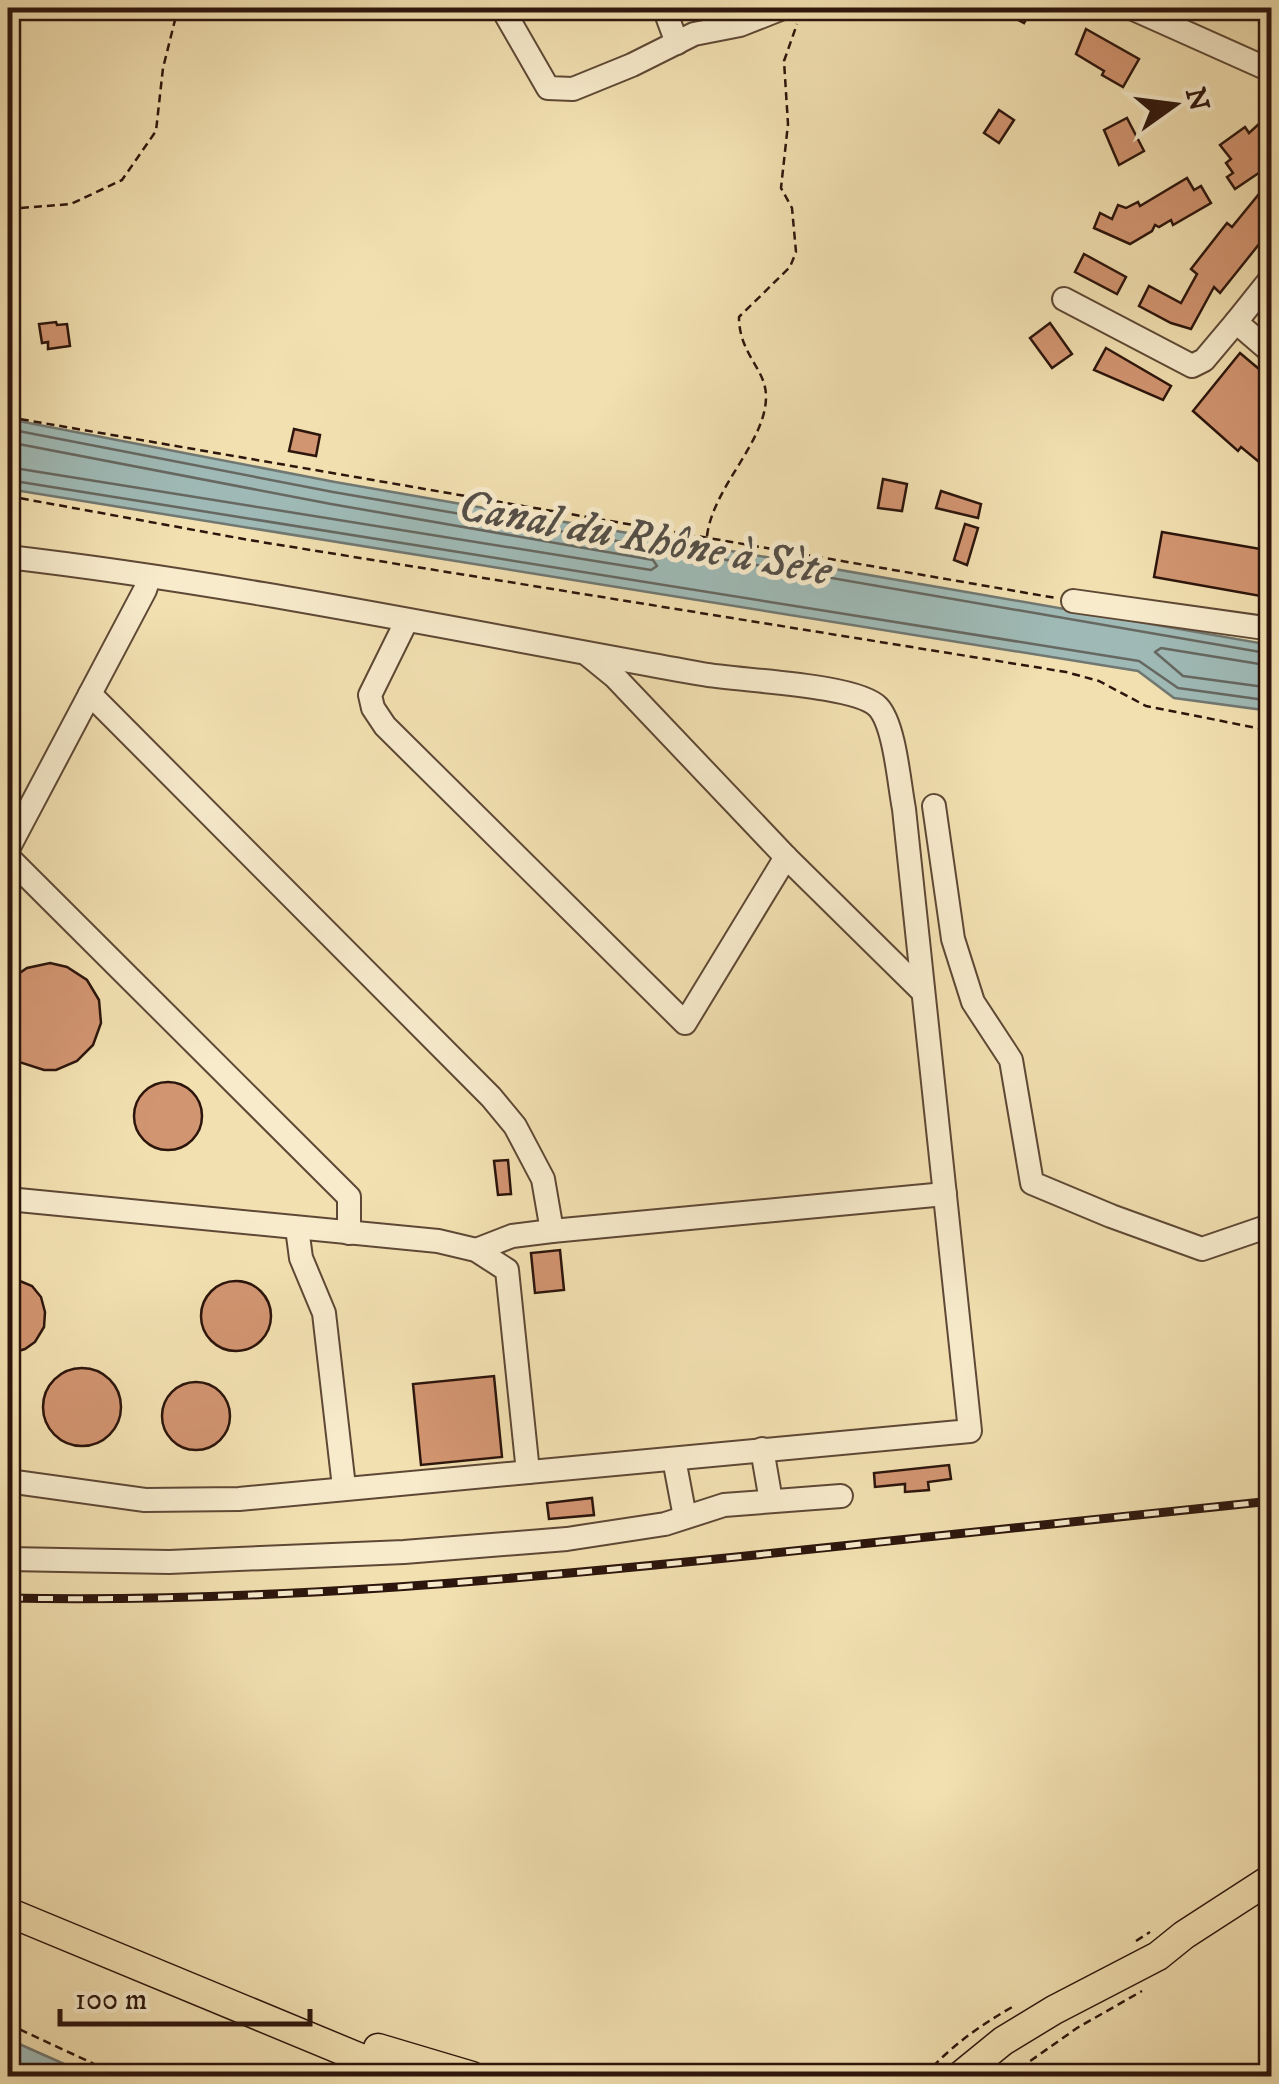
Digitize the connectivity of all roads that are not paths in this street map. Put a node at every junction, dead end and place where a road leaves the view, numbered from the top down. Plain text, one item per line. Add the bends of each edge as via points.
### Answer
1 (502, 8) edge
2 (664, 8) edge
3 (1131, 8) edge
4 (790, 16) edge
5 (677, 43) junction
6 (1272, 71) edge
7 (1272, 277) edge
8 (1064, 299) dead end
9 (1236, 322) junction
10 (1272, 353) edge
11 (8, 557) edge
12 (149, 578) junction
13 (1272, 619) edge
14 (407, 620) junction
15 (1272, 629) edge
16 (585, 653) junction
17 (90, 694) junction
18 (934, 806) dead end
19 (8, 849) edge
20 (786, 857) junction
21 (8, 858) edge
22 (923, 992) junction
23 (945, 1194) junction
24 (8, 1199) edge
25 (1272, 1225) edge
26 (297, 1228) junction
27 (552, 1231) junction
28 (348, 1233) junction
29 (476, 1250) junction
30 (762, 1449) junction
31 (674, 1459) junction
32 (528, 1472) junction
33 (8, 1480) edge
34 (344, 1486) junction
35 (842, 1496) dead end
36 (771, 1501) junction
37 (685, 1517) junction
38 (8, 1559) edge
39 (1272, 1878) edge
40 (8, 1912) edge
41 (1184, 1935) junction
42 (248, 2012) junction
43 (293, 2030) junction
44 (353, 2076) edge
45 (404, 2076) edge
46 (472, 2076) edge
47 (938, 2076) edge
48 (960, 2076) edge

1 - 5 street via 548,88 573,90
2 - 5 street
3 - 6 street
4 - 5 street
7 - 9 street
8 - 9 street via 1192,366
9 - 10 street
11 - 12 street
12 - 14 street
12 - 17 street
13 - 15 street via 1094,591 1082,602
14 - 16 street
14 - 20 street via 370,695 373,708 686,1023
16 - 20 street
16 - 22 street via 858,694 879,708 904,809
17 - 19 street
17 - 27 street via 491,1097 544,1179
18 - 25 street via 953,939 973,1002 1010,1060 1032,1183 1202,1249
20 - 22 street
21 - 28 street via 349,1197
22 - 23 street
23 - 27 street
23 - 30 street via 970,1431
24 - 26 street
26 - 28 street
26 - 34 street via 324,1313
27 - 29 street
28 - 29 street
29 - 32 street via 507,1270
30 - 31 street
30 - 36 street
31 - 32 street
31 - 37 street
32 - 34 street
33 - 34 street via 144,1500 239,1499
35 - 36 street
36 - 37 street via 724,1504
37 - 38 street via 567,1539 404,1552 169,1562
39 - 41 main road
40 - 42 main road
41 - 47 main road via 999,2024
41 - 48 main road via 1158,1956 1002,2041
42 - 43 main road
42 - 44 main road via 262,2032
43 - 45 main road
43 - 46 main road via 310,2024

